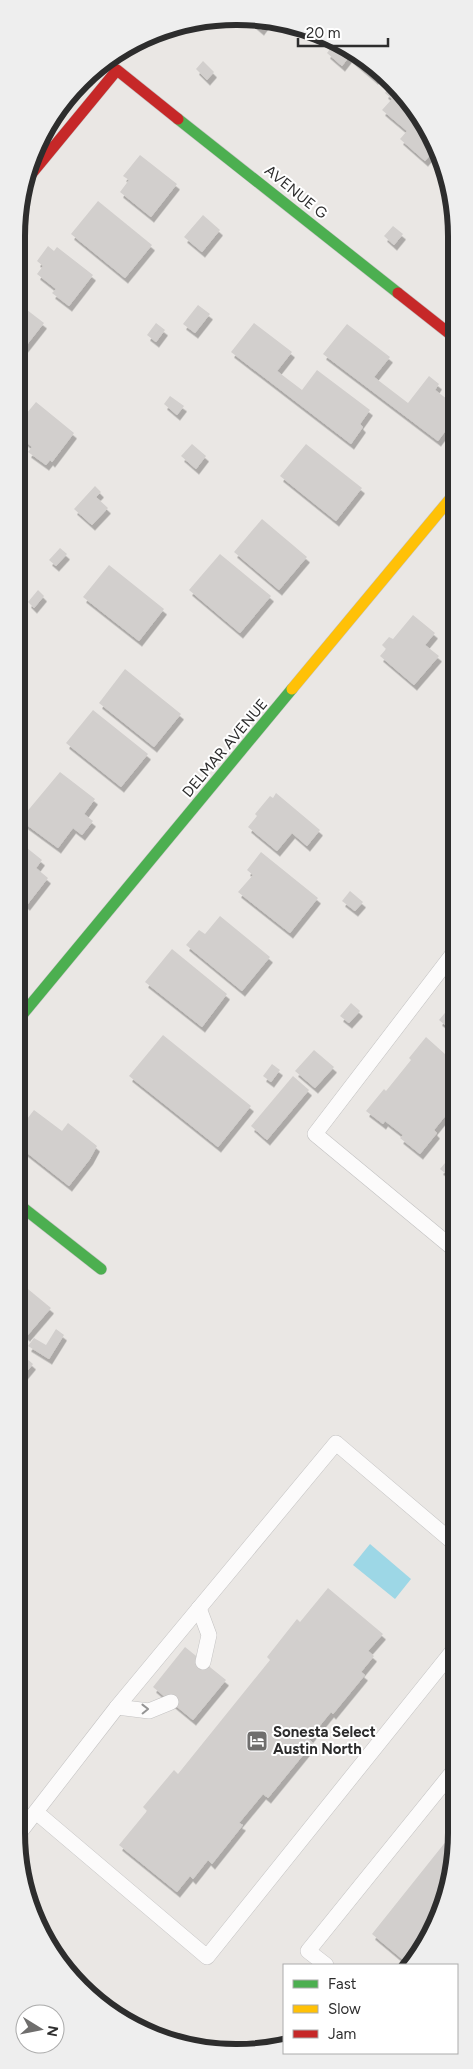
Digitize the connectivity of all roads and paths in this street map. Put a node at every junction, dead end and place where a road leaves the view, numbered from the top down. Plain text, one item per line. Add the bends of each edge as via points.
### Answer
1 (36, 168) edge
2 (448, 332) edge
3 (448, 501) edge
4 (448, 960) edge
5 (25, 1011) edge
6 (25, 1208) edge
7 (448, 1244) edge
8 (101, 1269) dead end
9 (448, 1538) edge
10 (199, 1608) junction
11 (448, 1657) edge
12 (203, 1662) dead end
13 (171, 1702) dead end
14 (117, 1708) junction
15 (448, 1778) edge
16 (36, 1812) junction
17 (25, 1826) edge
18 (325, 1964) edge

1 - 2 street, AVENUE G via 118,70
3 - 5 street, DELMAR AVENUE
4 - 7 lane via 315,1134
6 - 8 street
9 - 10 lane via 336,1443
10 - 12 lane via 209,1635
10 - 14 lane
11 - 16 lane via 207,1958
14 -> 13 lane via 149,1711
14 - 16 lane
15 - 18 lane via 308,1951
16 - 17 lane

